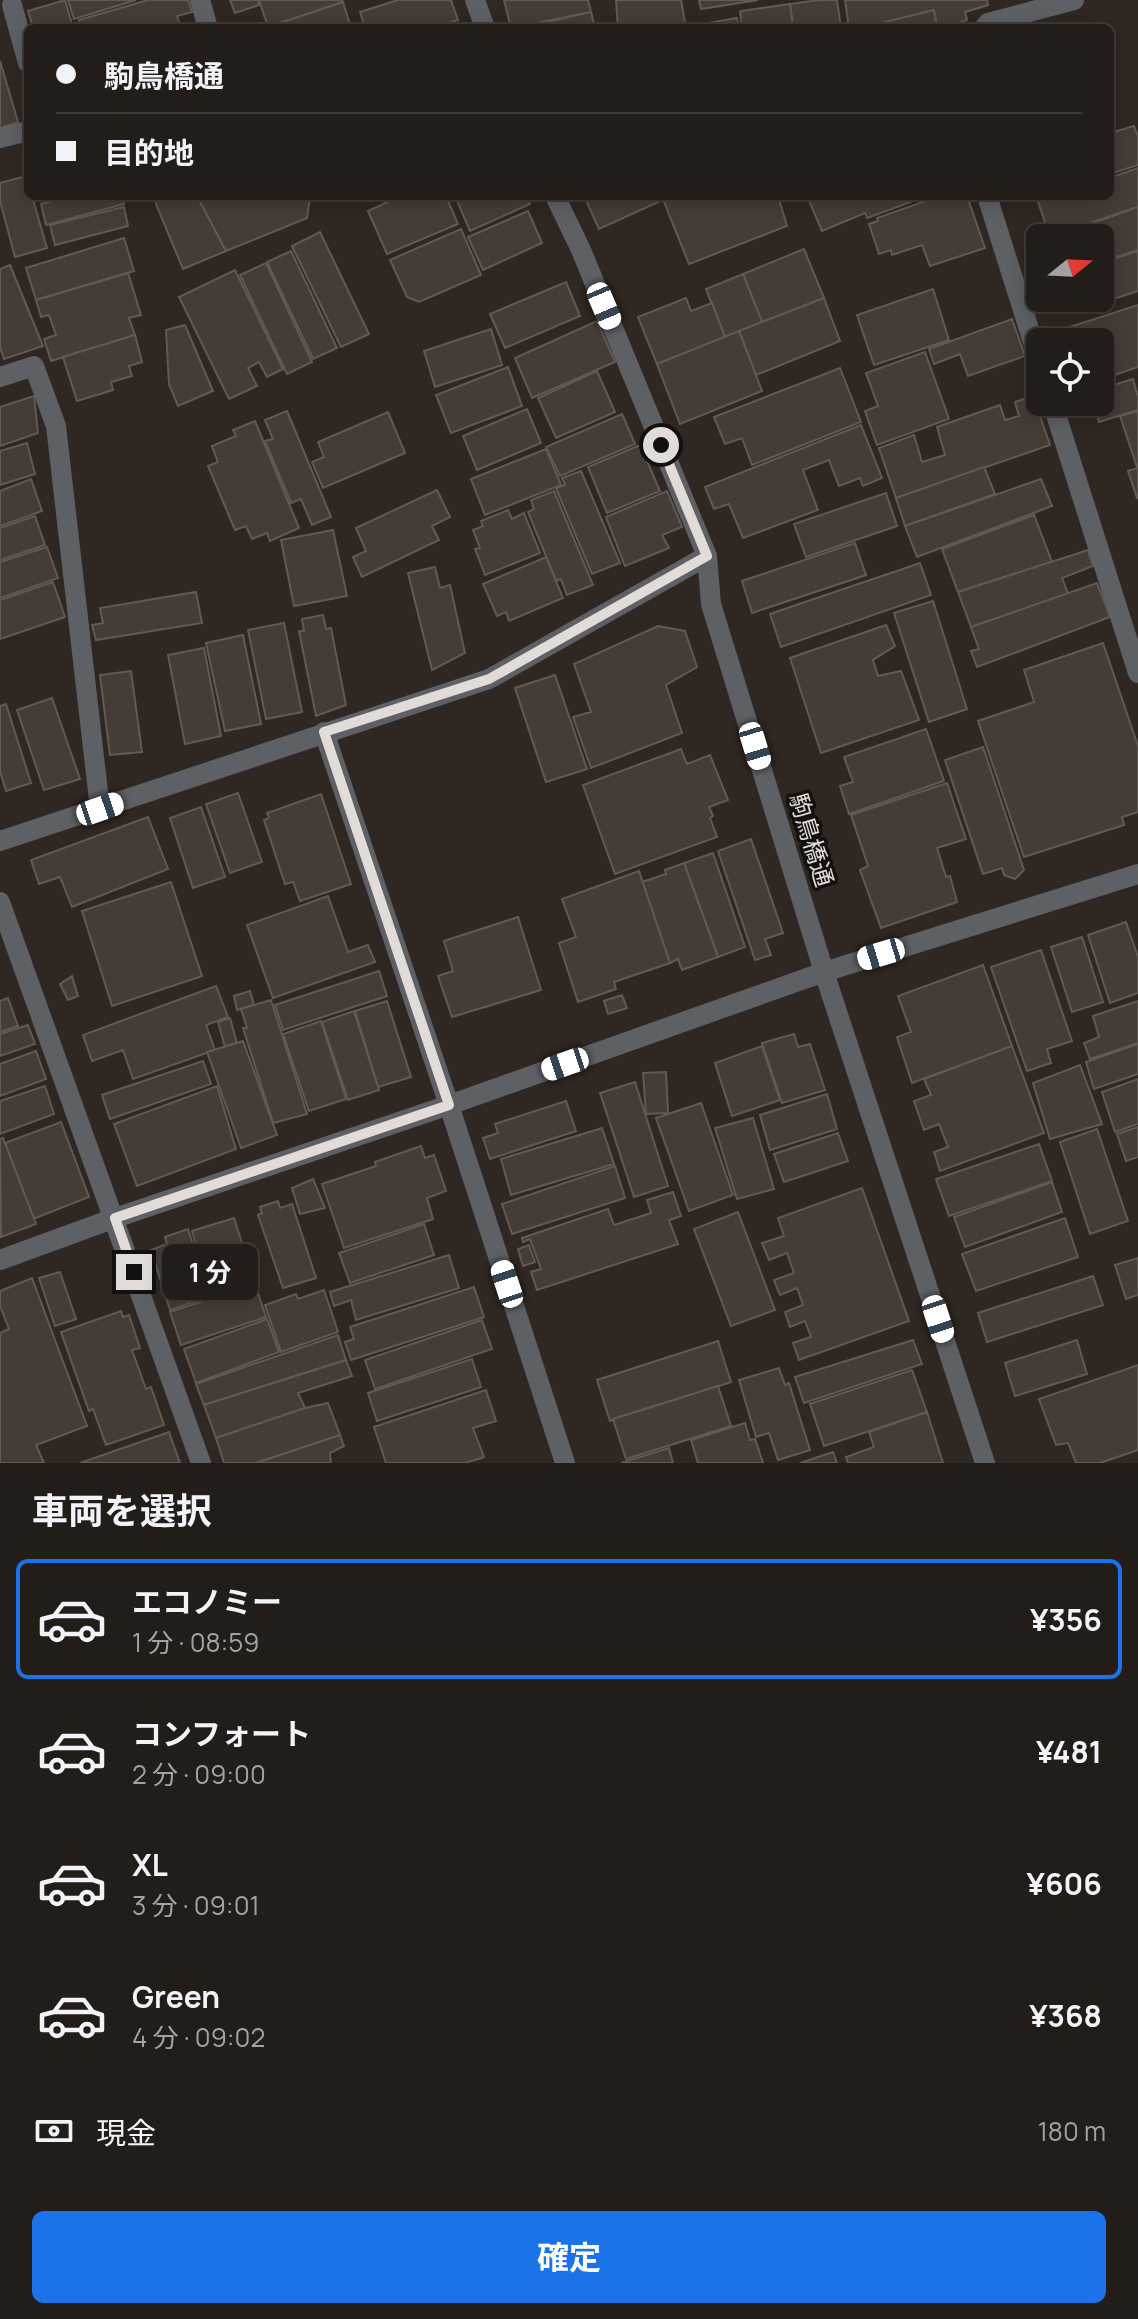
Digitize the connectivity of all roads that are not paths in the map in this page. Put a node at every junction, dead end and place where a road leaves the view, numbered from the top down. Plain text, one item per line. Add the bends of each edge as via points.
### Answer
1 (200, 0) edge
2 (475, 0) edge
3 (1074, 0) edge
4 (12, 4) edge
5 (207, 24) edge
6 (484, 24) edge
7 (987, 24) edge
8 (24, 48) edge
9 (24, 132) edge
10 (0, 138) edge
11 (557, 200) edge
12 (988, 200) edge
13 (1029, 328) edge
14 (0, 377) edge
15 (1056, 416) edge
16 (707, 556) junction
17 (1138, 673) edge
18 (324, 732) junction
19 (100, 809) junction
20 (0, 841) edge
21 (1138, 874) edge
22 (0, 902) edge
23 (824, 972) junction
24 (449, 1105) junction
25 (115, 1218) junction
26 (0, 1260) edge
27 (201, 1463) edge
28 (565, 1463) edge
29 (985, 1463) edge

1 - 5 street
2 - 6 street
3 - 7 street
4 - 8 street
9 - 10 street
11 - 16 street, 駒鳥橋通
12 - 13 street
14 - 19 street via 34,366 56,426
15 - 17 street
16 - 18 street via 489,679
16 - 23 street, 駒鳥橋通 via 711,604
18 - 19 street
18 - 24 street
19 - 20 street
21 - 23 street
22 - 25 street
23 - 24 street
23 - 29 street, 駒鳥橋通
24 - 25 street
24 - 28 street
25 - 26 street
25 - 27 street

